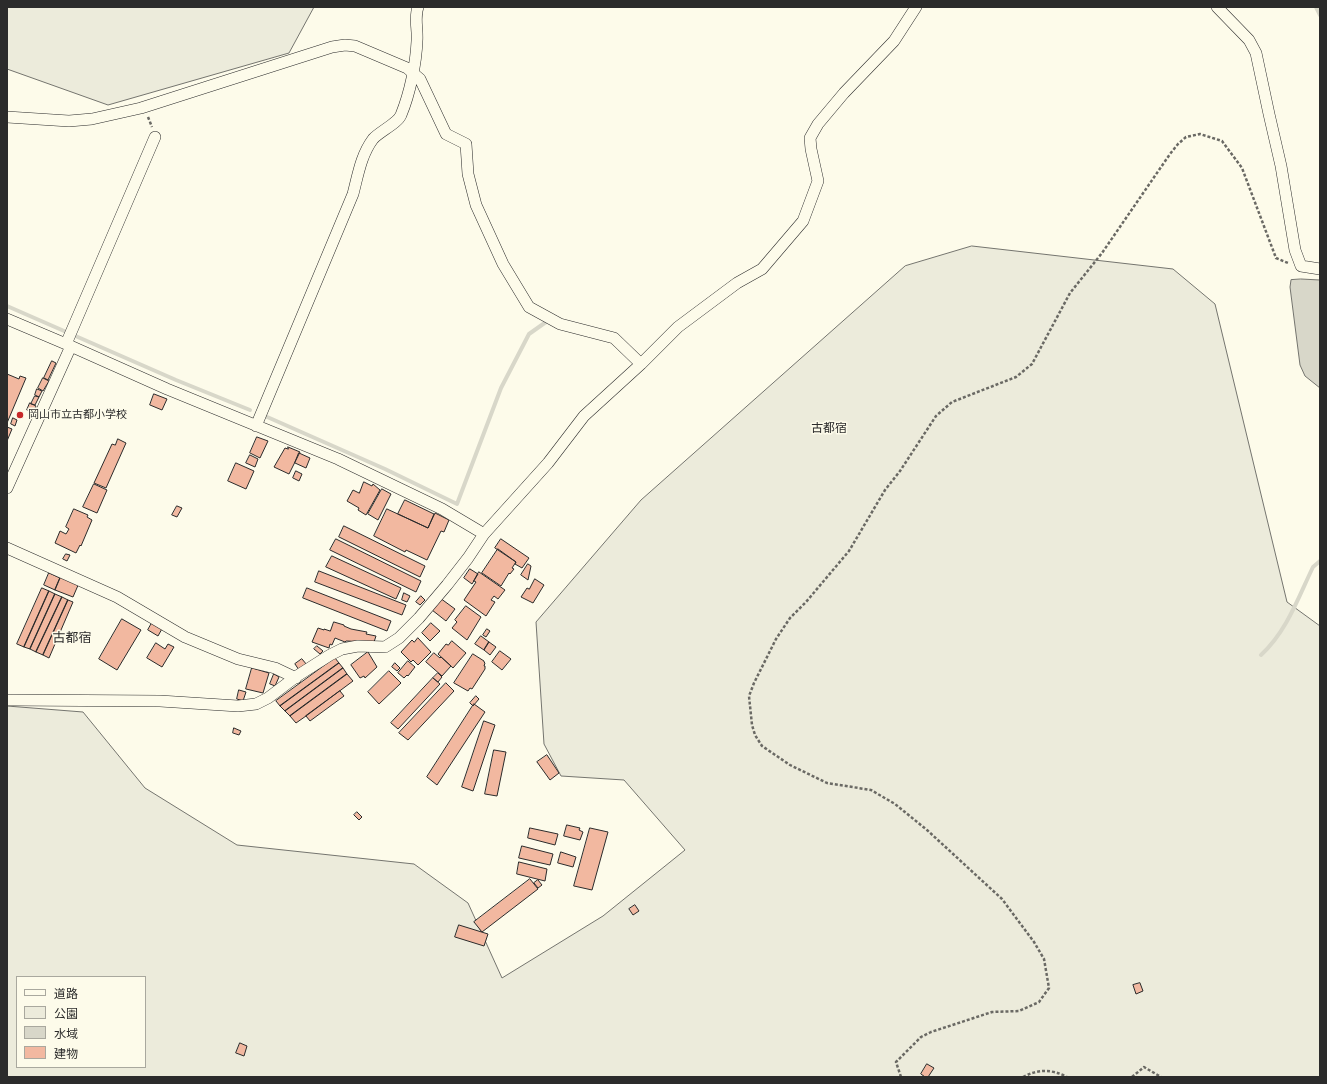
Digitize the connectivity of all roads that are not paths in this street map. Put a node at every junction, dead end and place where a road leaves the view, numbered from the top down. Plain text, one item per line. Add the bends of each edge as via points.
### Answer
1 (418, 7) edge
2 (916, 7) edge
3 (1217, 7) edge
4 (412, 71) junction
5 (7, 117) edge
6 (154, 137) road end
7 (1320, 269) edge
8 (7, 319) edge
9 (70, 339) junction
10 (641, 364) junction
11 (256, 426) junction
12 (7, 488) edge
13 (484, 534) junction
14 (7, 548) edge
15 (296, 678) junction
16 (7, 700) edge

1 - 4 street via 415,63
2 - 10 street via 894,41 844,93 818,124 810,138 818,181 803,221 762,269 737,283 678,327
3 - 7 street via 1249,40 1256,53 1281,166 1294,250 1301,266
4 - 5 street via 355,46 345,45 141,108 92,119 70,121
4 - 10 street via 420,79 446,134 466,144 468,174 476,205 503,264 529,307 560,324 614,338
4 - 11 street via 411,85 400,118 374,138 361,161 354,194
6 - 9 street
8 - 9 street
9 - 11 street via 168,390
9 - 12 street
10 - 13 street via 584,416 548,463
11 - 13 street via 338,460 442,509
13 - 15 street via 447,584 399,638 385,647 358,646 342,649
14 - 15 street via 117,597 185,637 238,659 275,668
15 - 16 street via 256,704 238,706 160,701

